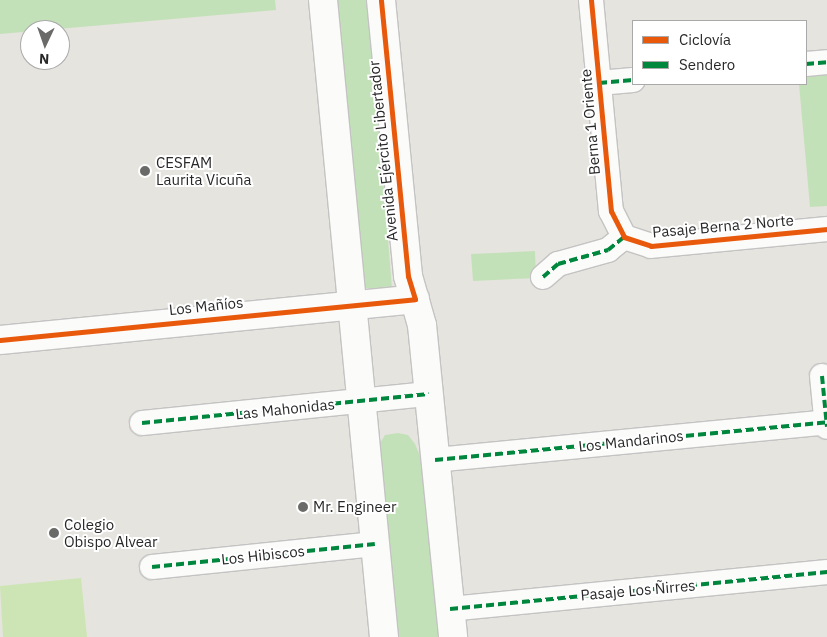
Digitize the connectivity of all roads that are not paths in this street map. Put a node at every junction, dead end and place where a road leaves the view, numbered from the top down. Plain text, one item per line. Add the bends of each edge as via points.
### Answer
1 (323, 0) edge
2 (381, 0) edge
3 (591, 0) edge
4 (827, 62) edge
5 (807, 64) edge
6 (632, 80) edge
7 (599, 83) junction
8 (827, 229) edge
9 (624, 237) junction
10 (543, 277) dead end
11 (415, 299) junction
12 (352, 304) junction
13 (0, 340) edge
14 (822, 376) dead end
15 (429, 394) junction
16 (362, 401) junction
17 (826, 422) edge
18 (142, 423) dead end
19 (827, 427) edge
20 (435, 460) junction
21 (375, 544) junction
22 (152, 567) dead end
23 (827, 572) edge
24 (450, 609) junction
25 (384, 637) edge
26 (452, 637) edge

1 - 12 main road
2 - 11 main road, Avenida Ejército Libertador via 408,276
3 - 7 street, Berna 1 Oriente
4 - 5 street
6 - 7 street
7 - 9 street, Berna 1 Oriente via 611,211
8 - 9 street, Pasaje Berna 2 Norte via 651,246
9 - 10 street via 608,250 558,264
11 - 12 main road, Los Mañíos
11 - 15 main road, Avenida Ejército Libertador via 422,325
12 - 13 main road, Los Mañíos
12 - 16 main road
14 - 17 street
15 - 16 street, Las Mahonidas
15 - 20 main road, Avenida Ejército Libertador
16 - 18 street, Las Mahonidas
16 - 21 main road
17 - 19 street
17 - 20 street, Los Mandarinos
20 - 24 main road, Avenida Ejército Libertador
21 - 22 street, Los Hibiscos
21 - 25 main road
23 - 24 street, Pasaje Los Ñirres
24 - 26 main road, Avenida Ejército Libertador

